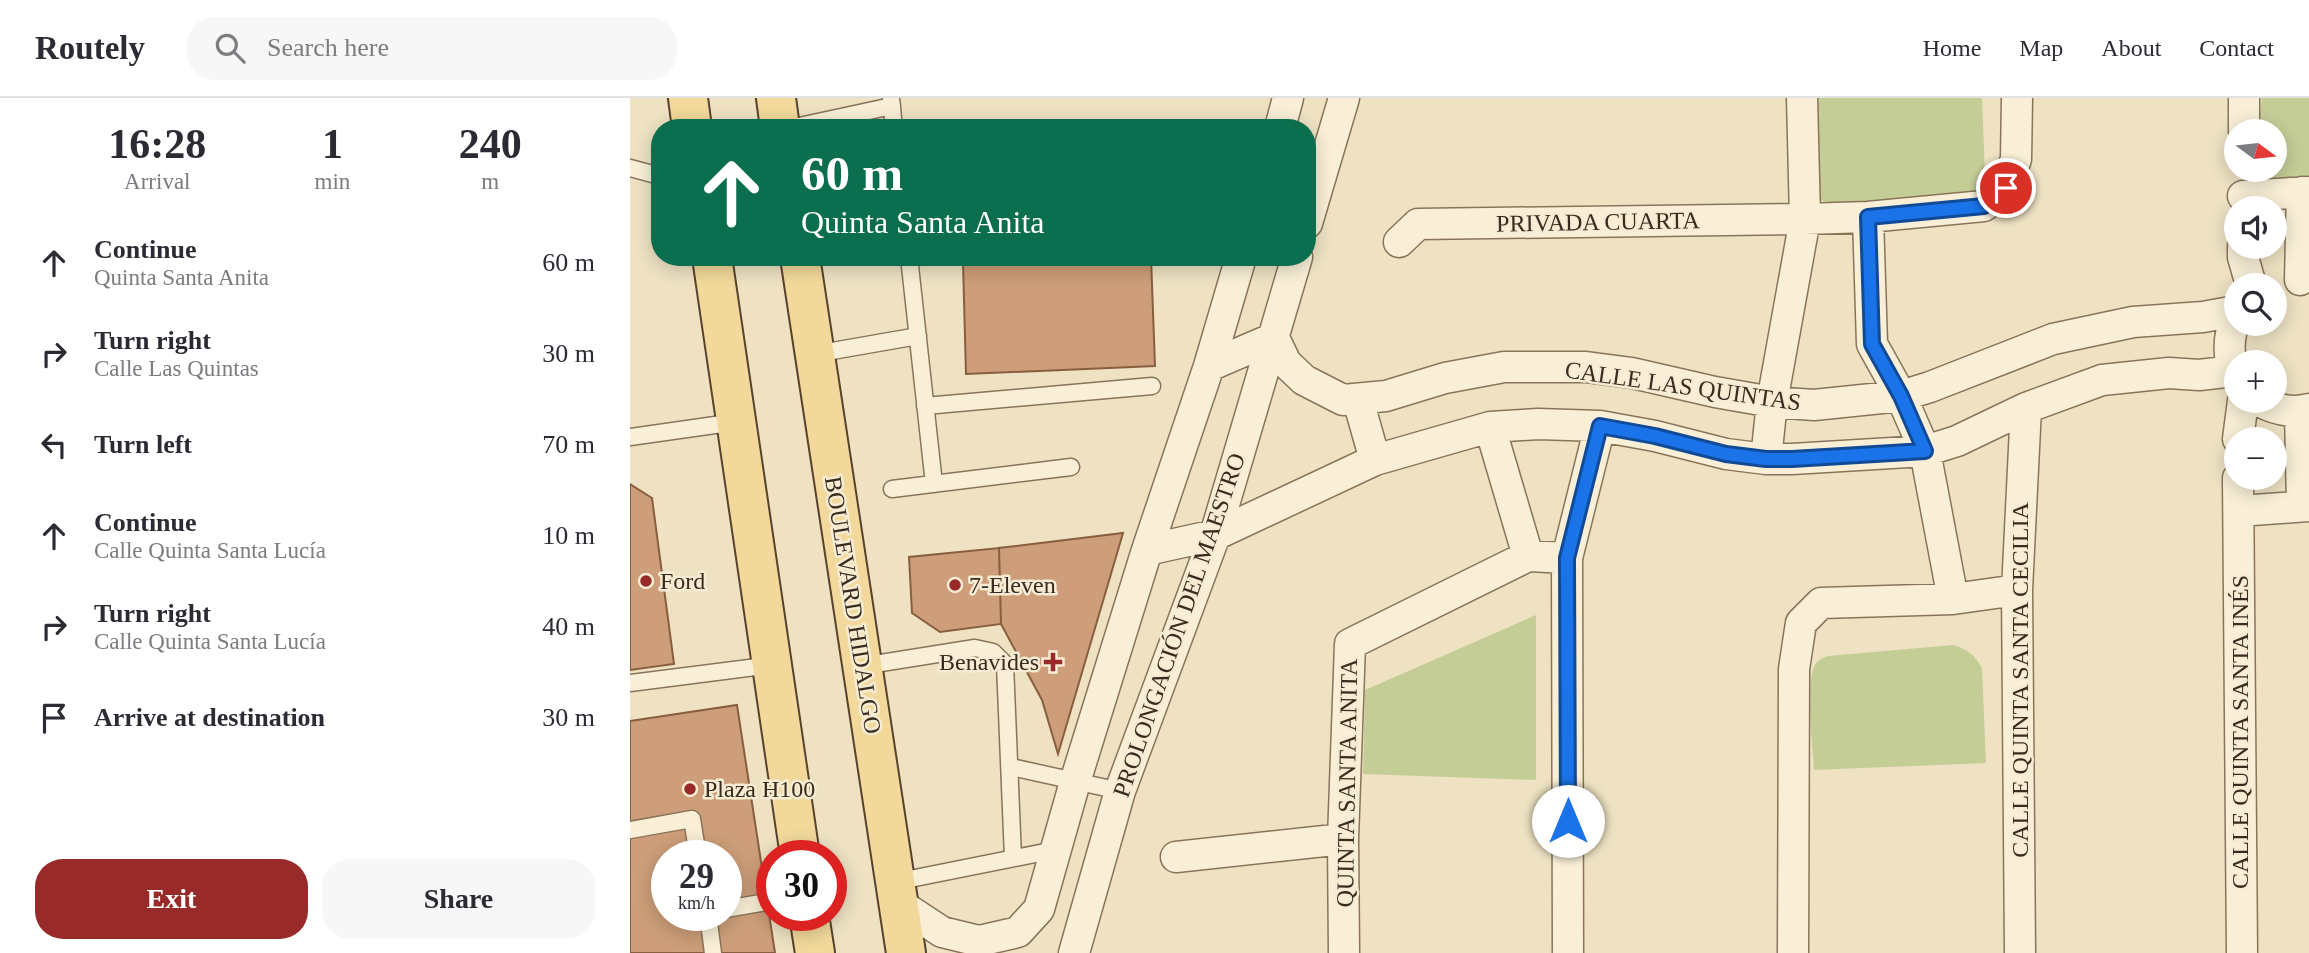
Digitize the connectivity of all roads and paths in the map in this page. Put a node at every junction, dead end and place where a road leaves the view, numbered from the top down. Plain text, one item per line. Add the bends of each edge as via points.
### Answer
1 (688, 98) edge
2 (776, 98) edge
3 (1289, 98) edge
4 (1344, 98) edge
5 (1802, 98) edge
6 (2017, 98) edge
7 (2244, 98) edge
8 (892, 102) edge
9 (691, 119) edge
10 (779, 119) edge
11 (825, 119) edge
12 (1283, 119) edge
13 (2244, 119) edge
14 (630, 168) edge
15 (651, 174) edge
16 (2243, 191) edge
17 (2305, 192) edge
18 (1316, 193) edge
19 (1868, 217) junction
20 (1805, 219) junction
21 (1399, 242) dead end
22 (713, 266) edge
23 (801, 266) edge
24 (910, 266) edge
25 (1238, 266) edge
26 (1294, 266) edge
27 (2304, 281) edge
28 (2224, 313) edge
29 (918, 336) junction
30 (1274, 338) junction
31 (815, 354) junction
32 (1209, 366) junction
33 (2224, 374) edge
34 (1152, 386) dead end
35 (1901, 396) junction
36 (1358, 400) junction
37 (1772, 402) junction
38 (925, 406) junction
39 (2026, 408) junction
40 (2287, 410) edge
41 (2305, 410) edge
42 (736, 422) junction
43 (1600, 426) junction
44 (1490, 427) junction
45 (630, 437) edge
46 (1925, 451) junction
47 (1766, 459) junction
48 (1375, 460) junction
49 (1071, 467) dead end
50 (934, 484) junction
51 (892, 489) dead end
52 (2238, 490) edge
53 (2306, 506) edge
54 (2239, 511) junction
55 (1215, 535) junction
56 (1147, 551) junction
57 (1528, 556) junction
58 (1567, 558) junction
59 (2017, 590) junction
60 (1954, 598) junction
61 (772, 665) junction
62 (862, 666) junction
63 (630, 683) edge
64 (1011, 767) junction
65 (1075, 782) junction
66 (1119, 791) junction
67 (630, 830) edge
68 (1343, 839) junction
69 (695, 840) edge
70 (798, 840) edge
71 (1055, 850) junction
72 (1176, 857) dead end
73 (1013, 858) junction
74 (897, 892) junction
75 (710, 931) edge
76 (812, 931) edge
77 (713, 953) edge
78 (815, 953) edge
79 (906, 953) edge
80 (1074, 953) edge
81 (1344, 953) edge
82 (1568, 953) edge
83 (1793, 953) edge
84 (2020, 953) edge
85 (2242, 953) edge

1 - 9 main road
2 - 10 main road
3 - 12 street
4 - 18 street
5 - 20 street
6 - 19 street, PRIVADA CUARTA via 2016,159 2006,188 1984,206
7 - 13 street
8 - 11 lane
14 - 15 lane
16 - 17 street
17 - 27 street
19 - 20 street, PRIVADA CUARTA
19 - 35 street via 1872,344
20 - 21 street, PRIVADA CUARTA via 1418,224
20 - 37 street
22 - 42 main road
23 - 31 main road, BOULEVARD HIDALGO
24 - 29 lane
25 - 32 street, PROLONGACIÓN DEL MAESTRO
26 - 30 street, PROLONGACIÓN DEL MAESTRO
28 - 35 street, CALLE LAS QUINTAS via 2133,322 2053,339
29 - 31 lane
29 - 38 lane
30 - 32 street
30 - 36 street, CALLE LAS QUINTAS via 1286,363 1304,380 1343,400
30 - 55 street, PROLONGACIÓN DEL MAESTRO
31 - 62 main road, BOULEVARD HIDALGO
32 - 56 street, PROLONGACIÓN DEL MAESTRO
33 - 39 street, CALLE LAS QUINTAS via 2102,380
34 - 38 lane
35 - 37 street, CALLE LAS QUINTAS via 1814,405
35 - 46 street
36 - 37 street, CALLE LAS QUINTAS via 1472,371 1572,367 1632,373
36 - 48 street
37 - 47 street
38 - 50 lane
39 - 46 street, CALLE LAS QUINTAS
39 - 59 street, CALLE QUINTA SANTA CECILIA
40 - 41 street
41 - 53 street
42 - 45 lane
42 - 61 main road
43 - 44 street, CALLE LAS QUINTAS
43 - 47 street, CALLE LAS QUINTAS
43 - 58 street
44 - 48 street, CALLE LAS QUINTAS
44 - 57 street
46 - 47 street, CALLE LAS QUINTAS
46 - 60 street
48 - 55 street, CALLE LAS QUINTAS
49 - 50 lane
50 - 51 lane
52 - 54 street, CALLE QUINTA SANTA INÉS
53 - 54 street
54 - 85 street, CALLE QUINTA SANTA INÉS
55 - 56 street, CALLE LAS QUINTAS
55 - 66 street, PROLONGACIÓN DEL MAESTRO
56 - 65 street, PROLONGACIÓN DEL MAESTRO
57 - 58 street
57 - 68 street, QUINTA SANTA ANITA via 1350,644
58 - 82 street
59 - 60 street
59 - 84 street, CALLE QUINTA SANTA CECILIA
60 - 83 street via 1821,603 1801,623 1794,669
61 - 63 lane
61 - 70 main road
62 - 64 lane via 975,648 993,652 1005,664
62 - 74 main road, BOULEVARD HIDALGO
64 - 65 lane
64 - 73 lane
65 - 66 lane
65 - 71 street, PROLONGACIÓN DEL MAESTRO
66 - 80 street, PROLONGACIÓN DEL MAESTRO
67 - 69 lane via 692,819
68 - 72 street
68 - 81 street, QUINTA SANTA ANITA
71 - 73 lane
71 - 74 street, PROLONGACIÓN DEL MAESTRO via 1039,909 1018,932 979,941 943,932
73 - 74 lane
74 - 79 main road, BOULEVARD HIDALGO
75 - 77 lane
76 - 78 main road

